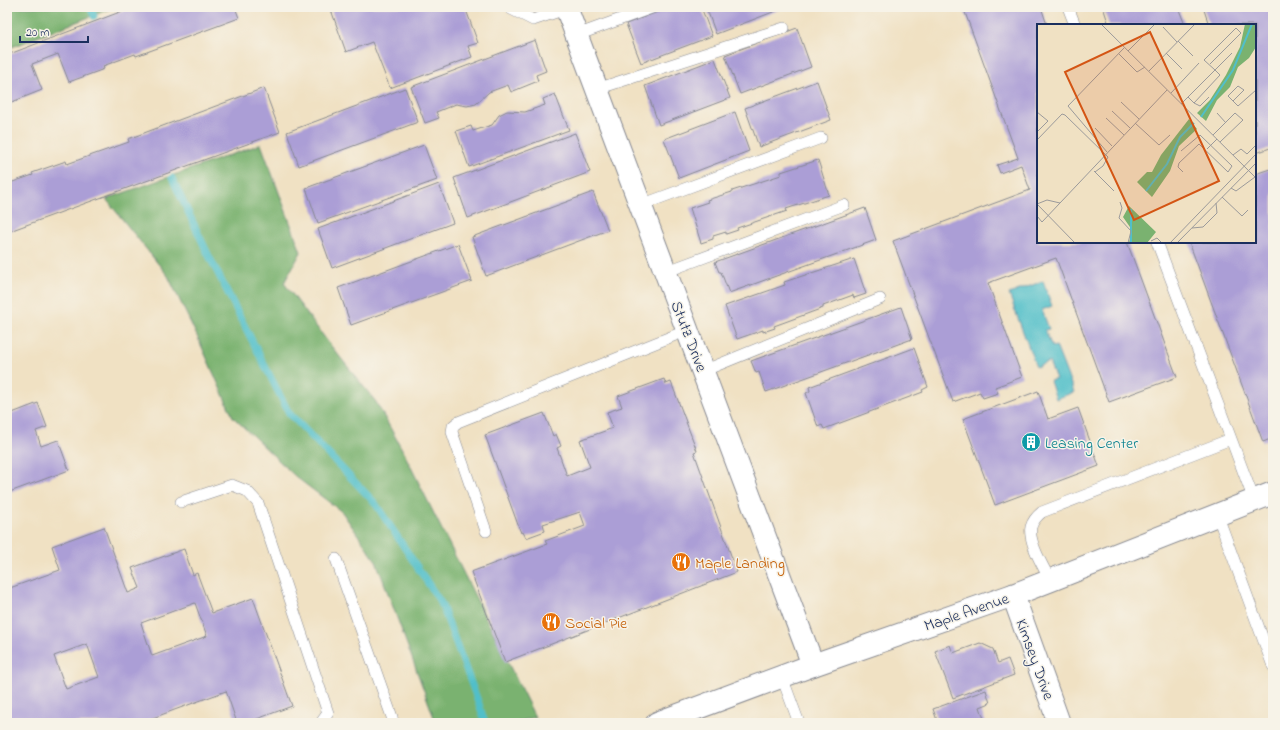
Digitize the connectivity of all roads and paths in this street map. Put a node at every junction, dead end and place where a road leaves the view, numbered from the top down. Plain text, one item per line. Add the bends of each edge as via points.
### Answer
1 (510, 7) edge
2 (654, 7) edge
3 (1068, 7) edge
4 (568, 8) edge
5 (1075, 24) edge
6 (784, 28) dead end
7 (577, 35) junction
8 (597, 89) junction
9 (821, 138) dead end
10 (641, 205) junction
11 (844, 205) dead end
12 (1157, 243) edge
13 (665, 272) junction
14 (880, 299) dead end
15 (688, 330) junction
16 (703, 371) junction
17 (1231, 439) junction
18 (1263, 496) edge
19 (181, 502) dead end
20 (1217, 514) junction
21 (486, 531) dead end
22 (336, 559) dead end
23 (1050, 580) junction
24 (1013, 595) junction
25 (813, 665) junction
26 (1273, 666) edge
27 (782, 677) junction
28 (667, 721) edge
29 (796, 722) edge
30 (321, 723) edge
31 (393, 723) edge
32 (1059, 723) edge

1 - 4 lane via 533,20
2 - 7 lane
3 - 5 lane
4 - 7 street, Stutz Drive
6 - 8 lane
7 - 8 street, Stutz Drive
8 - 10 street, Stutz Drive
9 - 10 lane
10 - 13 street, Stutz Drive
11 - 13 lane
12 - 17 lane
13 - 15 street, Stutz Drive
14 - 16 lane
15 - 16 street, Stutz Drive
15 - 21 lane via 453,426 452,432
16 - 25 street, Stutz Drive
17 - 18 lane
17 - 23 lane via 1042,512 1036,518 1030,535
18 - 20 street, Maple Avenue
19 - 30 lane via 232,485 247,491 258,503 328,713
20 - 23 street, Maple Avenue
20 - 26 lane
22 - 31 lane
23 - 24 street, Maple Avenue
24 - 25 street, Maple Avenue
24 - 32 street, Kimsey Drive
25 - 27 street, Maple Avenue
27 - 28 street, Maple Avenue
27 - 29 lane

